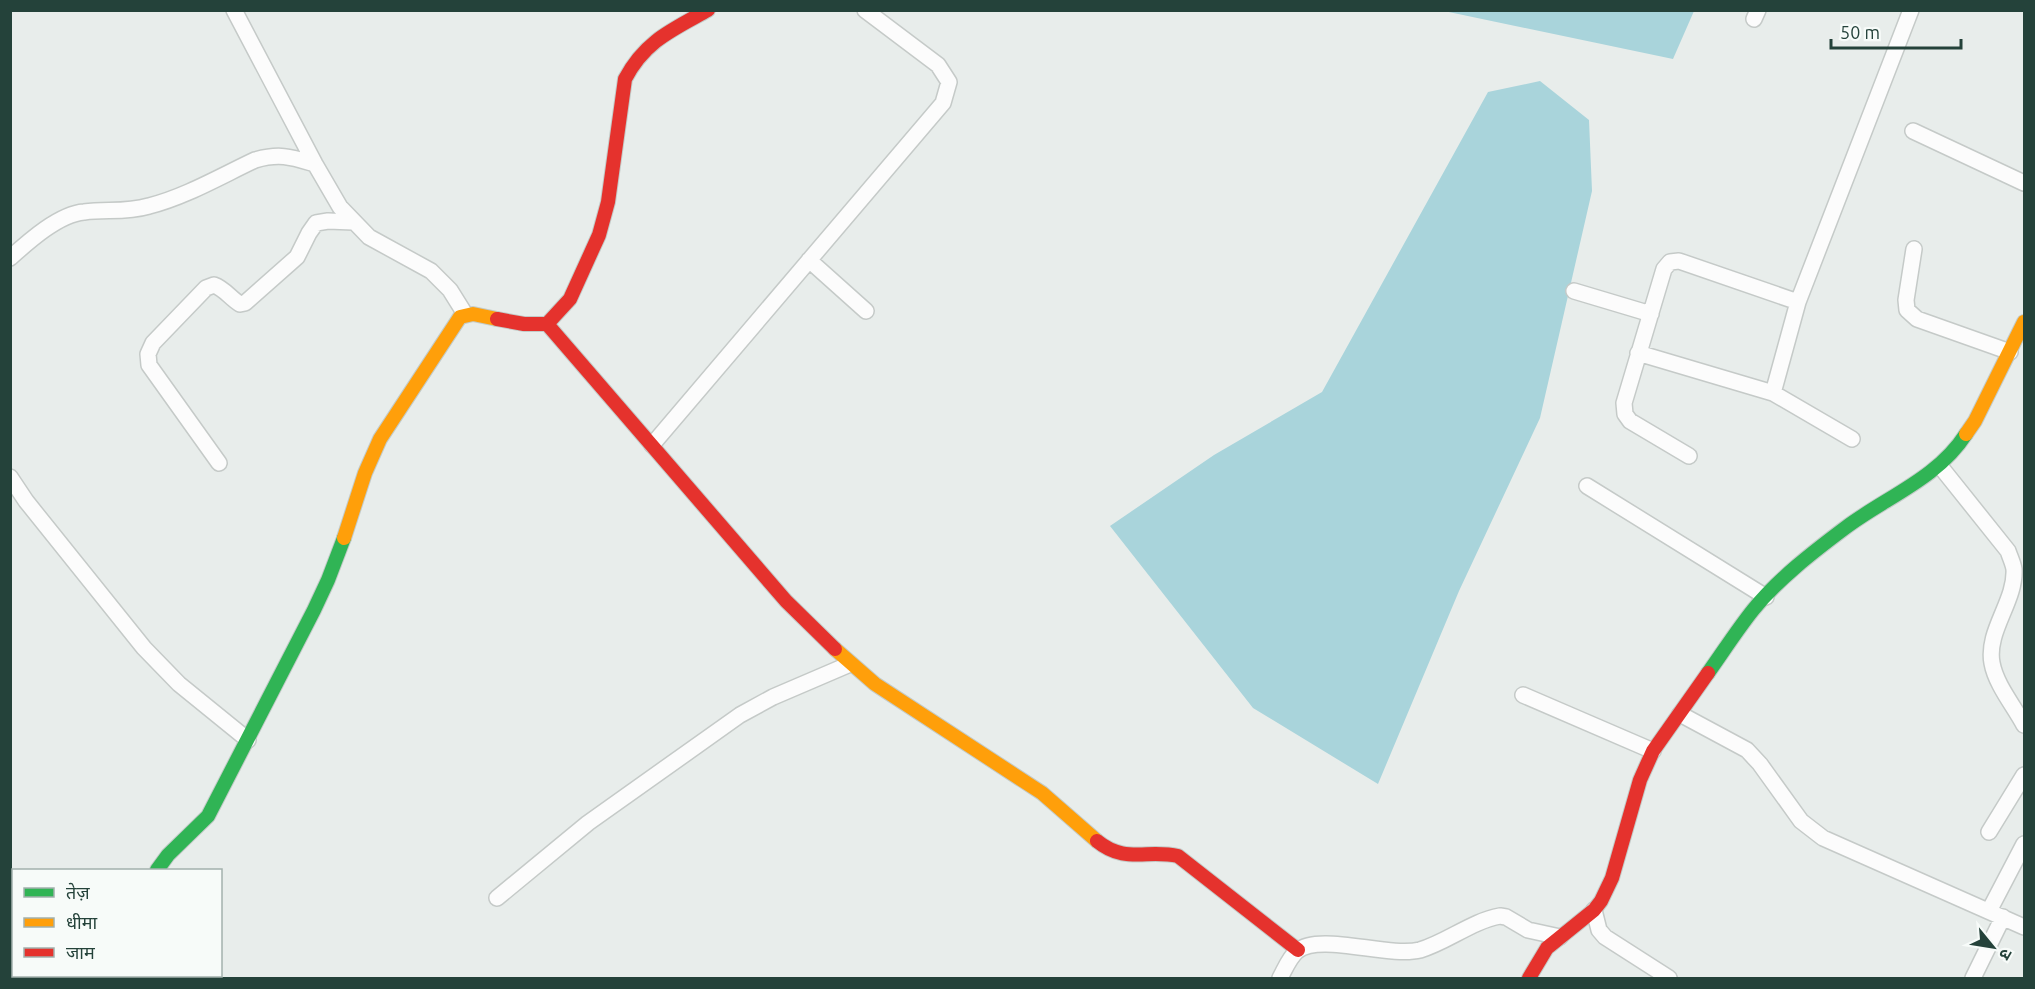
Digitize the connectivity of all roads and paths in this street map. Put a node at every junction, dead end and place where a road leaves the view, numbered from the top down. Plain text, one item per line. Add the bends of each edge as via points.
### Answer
1 (234, 10) edge
2 (865, 10) edge
3 (1911, 10) edge
4 (704, 11) edge
5 (1913, 131) dead end
6 (315, 164) junction
7 (2025, 183) edge
8 (353, 222) junction
9 (1914, 249) dead end
10 (10, 258) edge
11 (809, 260) junction
12 (1574, 291) dead end
13 (1798, 302) junction
14 (866, 311) dead end
15 (465, 314) junction
16 (1651, 314) junction
17 (2025, 322) edge
18 (548, 324) junction
19 (2010, 352) junction
20 (1638, 353) junction
21 (1773, 393) junction
22 (1852, 439) dead end
23 (652, 445) junction
24 (1689, 456) dead end
25 (219, 464) dead end
26 (1940, 466) junction
27 (10, 477) edge
28 (1587, 486) dead end
29 (1766, 597) junction
30 (850, 664) junction
31 (1523, 695) dead end
32 (1680, 714) junction
33 (2025, 725) edge
34 (248, 740) junction
35 (1653, 751) junction
36 (2025, 775) edge
37 (1989, 832) dead end
38 (2025, 844) edge
39 (158, 869) edge
40 (497, 898) dead end
41 (1593, 910) junction
42 (1996, 914) junction
43 (2025, 927) edge
44 (1560, 937) junction
45 (1298, 950) junction
46 (1280, 978) edge
47 (1529, 978) edge
48 (1669, 978) edge
49 (1973, 978) edge

1 - 6 street
2 - 11 street via 938,65 949,82 944,103
3 - 13 street
4 - 18 street via 661,36 633,61 625,79 608,202 599,235 570,299
5 - 7 street
6 - 8 street
6 - 10 street via 271,156 155,205 123,212 82,212 39,234
8 - 15 street via 369,237 431,271 450,290
8 - 25 street via 316,223 297,257 245,303 240,304 214,285 206,288 153,343 149,365
9 - 19 street via 1905,300 1907,310 1917,320
11 - 14 street
11 - 23 street
12 - 16 street
13 - 16 street via 1679,261 1664,268
13 - 21 street
15 - 18 street
15 - 34 street via 452,327 374,449 340,551
16 - 20 street
17 - 19 street
18 - 23 street
19 - 26 street via 1975,421
20 - 21 street
20 - 24 street via 1624,403 1625,414 1630,422
21 - 22 street
23 - 30 street via 786,601
26 - 29 street via 1846,528
26 - 33 street via 2008,551 2014,567 1991,661 1995,675
27 - 34 street via 144,648 178,684
28 - 29 street
29 - 32 street
30 - 40 street via 772,697 720,728 588,824
30 - 45 street via 1042,793 1106,848 1133,856 1178,856
31 - 35 street
32 - 35 street
32 - 42 street via 1747,750 1801,821 1823,838
34 - 39 street via 208,816
35 - 41 street via 1640,780 1612,878
36 - 37 street
38 - 42 street
41 - 44 street
41 - 48 street via 1605,937
42 - 43 street
42 - 49 street
44 - 45 street via 1528,930 1500,916 1418,950 1313,944
44 - 47 street via 1547,948
45 - 46 street

